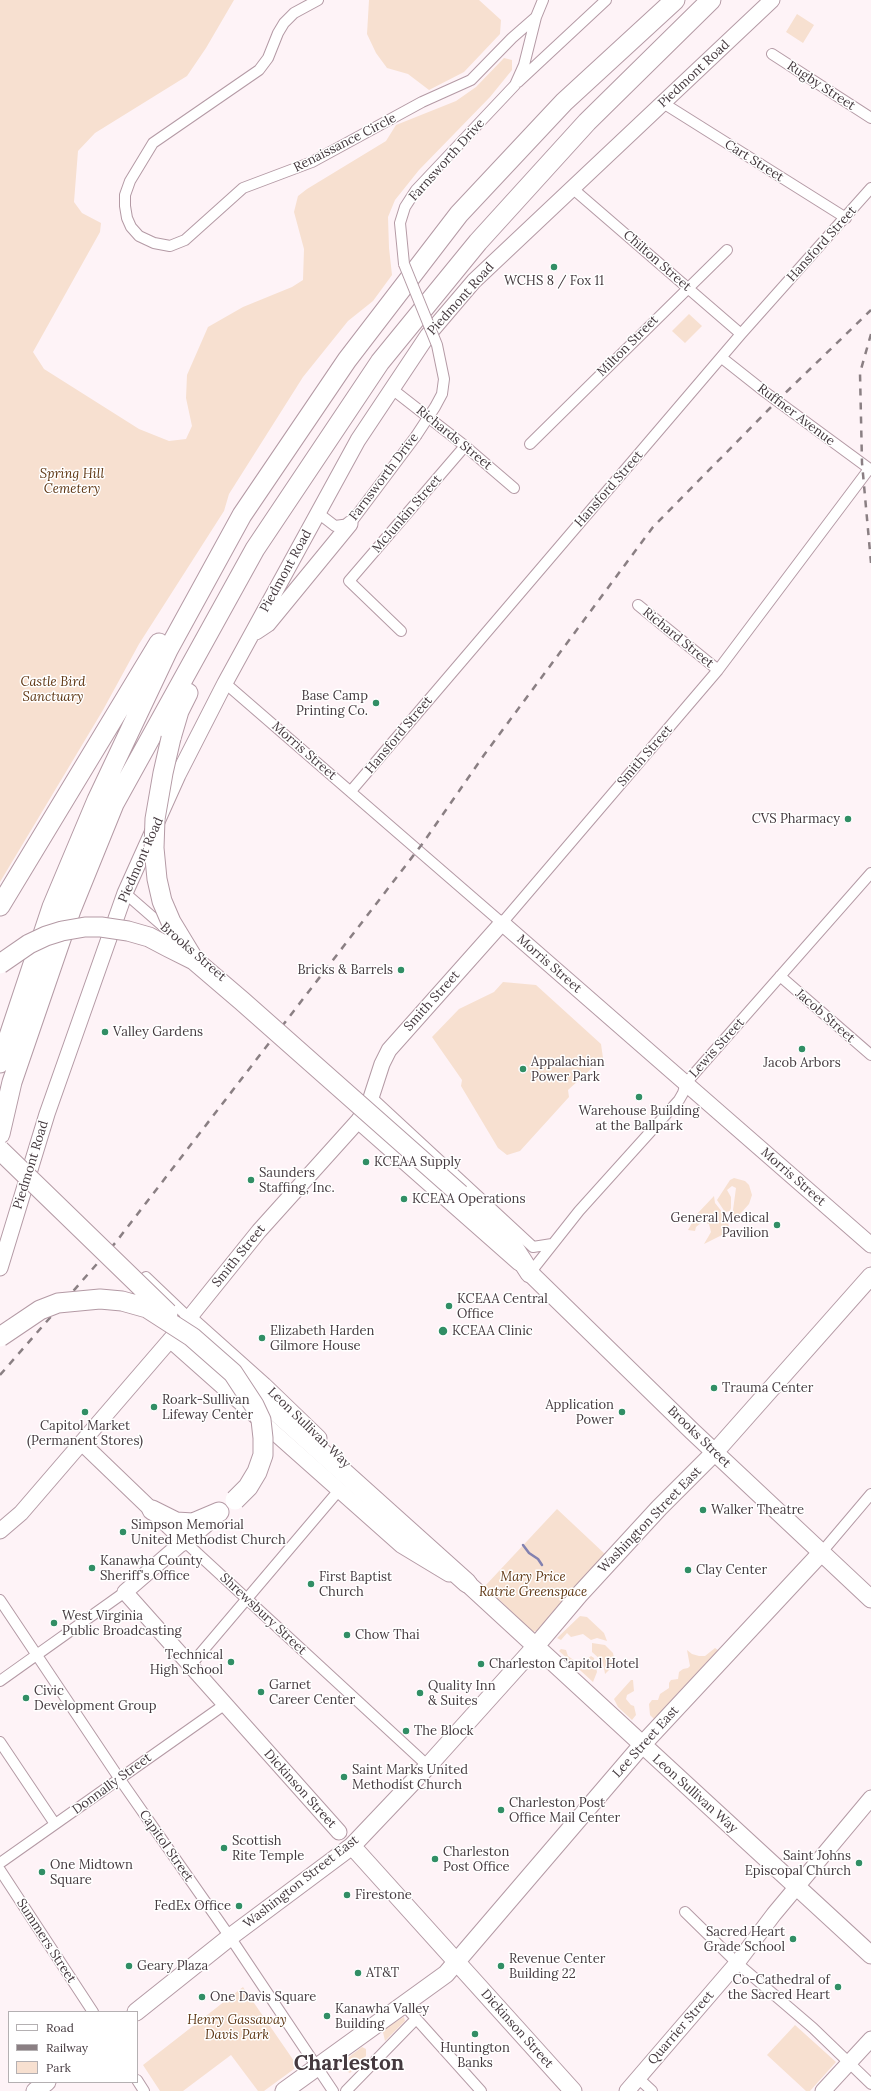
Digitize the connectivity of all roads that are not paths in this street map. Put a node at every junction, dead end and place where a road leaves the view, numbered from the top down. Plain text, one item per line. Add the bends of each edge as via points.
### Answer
1 (318, 0) edge
2 (543, 0) edge
3 (606, 0) edge
4 (675, 0) edge
5 (711, 0) edge
6 (772, 0) edge
7 (536, 17) junction
8 (772, 54) dead end
9 (515, 85) junction
10 (663, 103) junction
11 (871, 118) edge
12 (572, 188) junction
13 (871, 188) edge
14 (846, 218) junction
15 (727, 250) dead end
16 (688, 288) junction
17 (741, 334) junction
18 (722, 358) junction
19 (392, 389) junction
20 (530, 444) dead end
21 (465, 446) junction
22 (870, 470) edge
23 (514, 488) dead end
24 (318, 513) junction
25 (350, 524) junction
26 (255, 549) junction
27 (638, 605) dead end
28 (191, 608) junction
29 (400, 630) dead end
30 (252, 635) junction
31 (718, 670) junction
32 (225, 683) junction
33 (351, 791) junction
34 (871, 873) edge
35 (125, 893) junction
36 (0, 906) edge
37 (502, 923) junction
38 (194, 960) junction
39 (0, 964) edge
40 (780, 976) junction
41 (260, 1011) dead end
42 (871, 1055) edge
43 (0, 1063) edge
44 (686, 1083) junction
45 (371, 1097) junction
46 (358, 1121) junction
47 (0, 1134) edge
48 (0, 1150) edge
49 (510, 1242) junction
50 (552, 1244) junction
51 (871, 1245) edge
52 (533, 1247) junction
53 (0, 1268) edge
54 (530, 1273) junction
55 (871, 1276) edge
56 (146, 1277) dead end
57 (189, 1318) junction
58 (192, 1336) junction
59 (0, 1337) edge
60 (170, 1340) junction
61 (232, 1372) junction
62 (82, 1443) junction
63 (715, 1452) junction
64 (340, 1489) junction
65 (871, 1494) edge
66 (152, 1510) junction
67 (219, 1512) junction
68 (0, 1531) edge
69 (184, 1541) junction
70 (821, 1553) junction
71 (467, 1583) junction
72 (124, 1592) junction
73 (248, 1599) junction
74 (871, 1599) edge
75 (0, 1600) edge
76 (535, 1647) junction
77 (37, 1656) junction
78 (189, 1667) junction
79 (0, 1681) edge
80 (224, 1705) junction
81 (0, 1742) edge
82 (642, 1745) junction
83 (428, 1766) junction
84 (119, 1778) junction
85 (871, 1798) edge
86 (55, 1824) junction
87 (339, 1832) joint
88 (352, 1846) junction
89 (0, 1863) edge
90 (0, 1870) edge
91 (797, 1886) junction
92 (685, 1912) dead end
93 (230, 1937) junction
94 (871, 1955) edge
95 (456, 1962) junction
96 (737, 1964) junction
97 (403, 2004) junction
98 (92, 2011) edge
99 (137, 2011) edge
100 (416, 2019) junction
101 (871, 2039) edge
102 (849, 2063) junction
103 (316, 2066) junction
104 (638, 2078) junction
105 (138, 2082) edge
106 (46, 2083) edge
107 (871, 2084) edge
108 (35, 2091) edge
109 (144, 2091) edge
110 (284, 2091) edge
111 (333, 2091) edge
112 (346, 2091) edge
113 (481, 2091) edge
114 (573, 2091) edge
115 (627, 2091) edge
116 (652, 2091) edge
117 (823, 2091) edge

1 - 7 street, Renaissance Circle via 294,13 284,22 268,58 258,70 153,143 125,195 127,218 139,236 154,243 170,246 185,240 243,188 312,162 422,102 471,80
2 - 7 street, Farnsworth Drive
3 - 9 street
4 - 28 highway via 564,102 459,214 347,360 242,515
5 - 26 highway via 586,122 478,242 380,362
6 - 10 street, Piedmont Road
7 - 9 street, Farnsworth Drive via 524,65
8 - 11 street, Rugby Street
9 - 25 street, Farnsworth Drive, bridge via 416,190 405,206 400,223 404,264 438,345 444,379 442,394 416,436
10 - 12 street, Piedmont Road
10 - 14 street, Cart Street
12 - 16 street, Chilton Street
12 - 19 street, Piedmont Road via 474,281 428,335
13 - 14 street, Hansford Street
14 - 17 street, Hansford Street
15 - 16 street, Milton Street
16 - 17 street, Chilton Street
16 - 20 street, Milton Street
17 - 18 street, Hansford Street
18 - 22 street, Ruffner Avenue
18 - 33 street, Hansford Street
19 - 21 street, Richards Street
19 - 24 street, Piedmont Road via 358,440
21 - 23 street, Richards Street
21 - 29 street, McJunkin Street via 349,582
22 - 31 street, Smith Street
24 - 25 street, Farnsworth Drive via 335,526
24 - 30 street, Piedmont Road
25 - 30 street via 268,624
26 - 38 highway, bridge via 179,711 163,773 155,819 154,848 162,901 171,922
26 - 47 highway via 114,804 68,917 12,1082
27 - 31 street, Richard Street
28 - 36 highway via 168,630
28 - 43 highway via 168,650 97,800 52,907
30 - 32 street, Piedmont Road
31 - 37 street, Smith Street
32 - 33 street, Morris Street
32 - 35 street, Piedmont Road via 178,776
33 - 37 street, Morris Street
34 - 40 street, Lewis Street
35 - 41 street, Brooks Street
35 - 53 street, Piedmont Road via 47,1114
37 - 44 street, Morris Street
37 - 45 street, Smith Street via 389,1050
38 - 39 highway, bridge via 142,935 101,927 85,927 46,936 29,944
38 - 49 highway, bridge via 460,1194
40 - 42 street, Jacob Street
40 - 44 street, Lewis Street
44 - 50 street, Lewis Street via 679,1100
44 - 51 street, Morris Street
45 - 46 street, Smith Street via 368,1107
45 - 52 street
46 - 54 street
46 - 57 street, Smith Street via 259,1231
48 - 58 highway, bridge
49 - 52 highway via 523,1247
49 - 54 highway
50 - 52 street
50 - 54 street, Lewis Street
54 - 63 main road, Brooks Street
55 - 63 main road, Washington Street East
56 - 57 street, Leon Sullivan Way
57 - 60 street, Smith Street
57 - 71 street, Leon Sullivan Way via 264,1385 434,1546
58 - 59 highway, bridge via 147,1308 122,1301 100,1299 58,1303 40,1310
58 - 61 highway, bridge
60 - 62 street, Smith Street
60 - 64 street, Leon Sullivan Way
61 - 67 highway, bridge via 261,1420 263,1455 248,1487
61 - 71 highway, bridge
62 - 66 street, Shrewsbury Street
62 - 68 street, Smith Street via 21,1513
63 - 70 main road, Brooks Street
63 - 76 main road, Washington Street East via 659,1508
64 - 71 street, Leon Sullivan Way via 401,1545
64 - 73 street
65 - 70 street, Lee Street East
66 - 67 highway via 176,1522 193,1523
66 - 69 street, Shrewsbury Street
67 - 69 highway
69 - 72 street
69 - 73 street, Shrewsbury Street
70 - 74 main road, Brooks Street
70 - 82 main road, Lee Street East
71 - 76 main road, Leon Sullivan Way
72 - 77 street
72 - 78 street, Dickinson Street
73 - 78 street
73 - 83 street, Shrewsbury Street
75 - 77 street, Capitol Street
76 - 82 main road, Leon Sullivan Way
76 - 83 main road, Washington Street East
77 - 79 street
77 - 84 street, Capitol Street
78 - 80 street, Dickinson Street
80 - 84 street, Donnally Street
80 - 87 street, Dickinson Street
81 - 86 street
82 - 91 main road, Leon Sullivan Way
82 - 95 main road, Lee Street East
83 - 88 main road, Washington Street East
84 - 86 street, Donnally Street
84 - 93 street, Capitol Street
85 - 91 street, Quarrier Street
86 - 89 street, Donnally Street
87 - 88 street, Dickinson Street
88 - 93 main road, Washington Street East
88 - 95 main road, Dickinson Street
90 - 98 street, Summers Street
91 - 94 main road, Leon Sullivan Way
91 - 96 street, Quarrier Street
92 - 96 street
93 - 99 main road, Washington Street East
93 - 103 street, Capitol Street
95 - 97 main road, Lee Street East via 446,1974
95 - 114 main road, Dickinson Street
96 - 102 street
96 - 104 street, Quarrier Street
97 - 100 street
97 - 103 main road, Lee Street East
100 - 112 street
100 - 113 street
101 - 102 street
102 - 107 street
102 - 117 street
103 - 110 main road, Lee Street East
103 - 111 street, Capitol Street
104 - 115 street, Quarrier Street
104 - 116 street
105 - 109 street
106 - 108 main road

